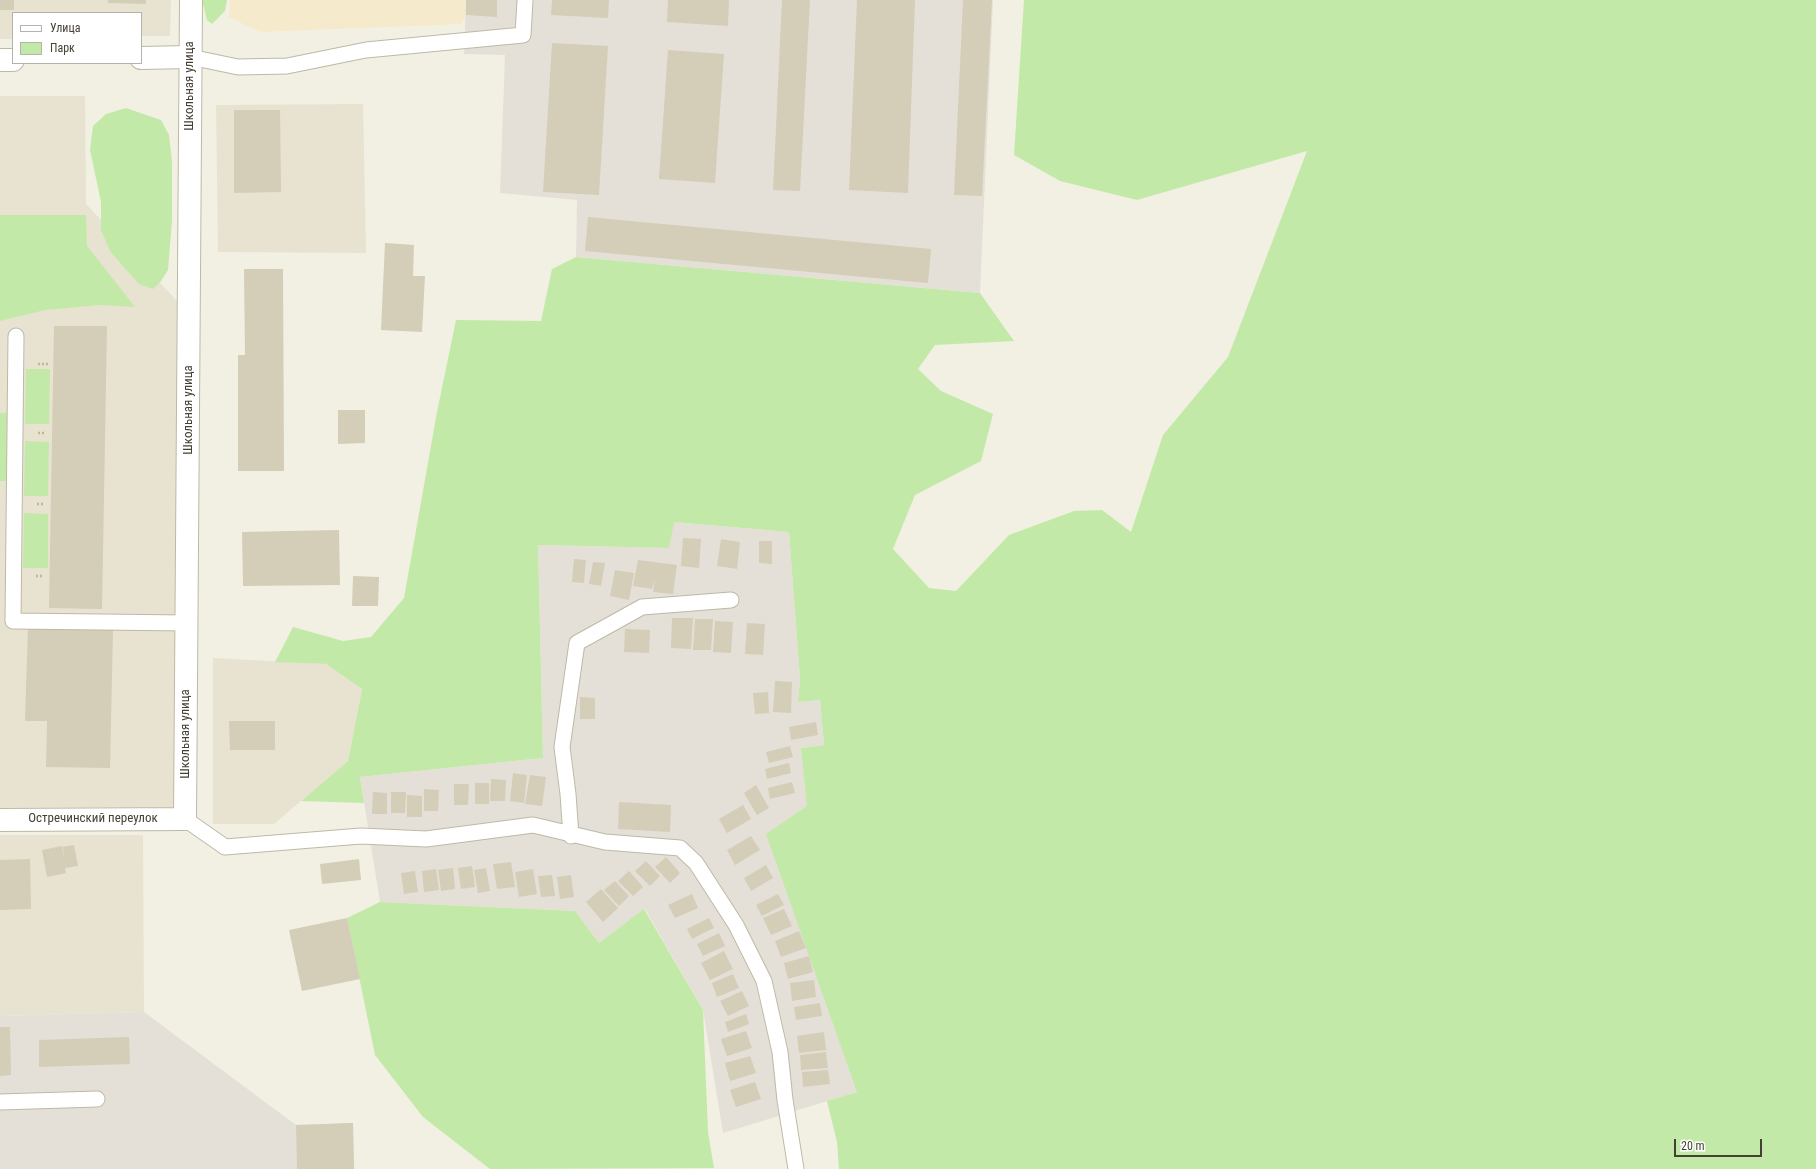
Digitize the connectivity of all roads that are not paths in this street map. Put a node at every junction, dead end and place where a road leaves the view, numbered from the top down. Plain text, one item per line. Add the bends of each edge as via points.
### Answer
1 (190, 0) edge
2 (524, 0) edge
3 (142, 58) edge
4 (190, 58) junction
5 (0, 60) edge
6 (12, 60) edge
7 (16, 336) dead end
8 (731, 600) dead end
9 (6, 613) edge
10 (187, 623) junction
11 (186, 819) junction
12 (0, 820) edge
13 (571, 836) junction
14 (97, 1099) dead end
15 (0, 1102) edge
16 (796, 1169) edge

1 - 4 street, Школьная улица
2 - 4 lane via 523,35 366,50 287,66 238,67
3 - 4 street
4 - 10 street, Школьная улица
5 - 6 street
7 - 9 lane
8 - 13 lane via 642,607 577,643 562,747
9 - 10 lane via 13,622
10 - 11 street, Школьная улица
11 - 12 street, Остречинский переулок
11 - 13 lane via 225,847 361,836 426,839 533,825
13 - 16 lane via 605,842 680,848 696,863 736,925 764,981 780,1052
14 - 15 lane

